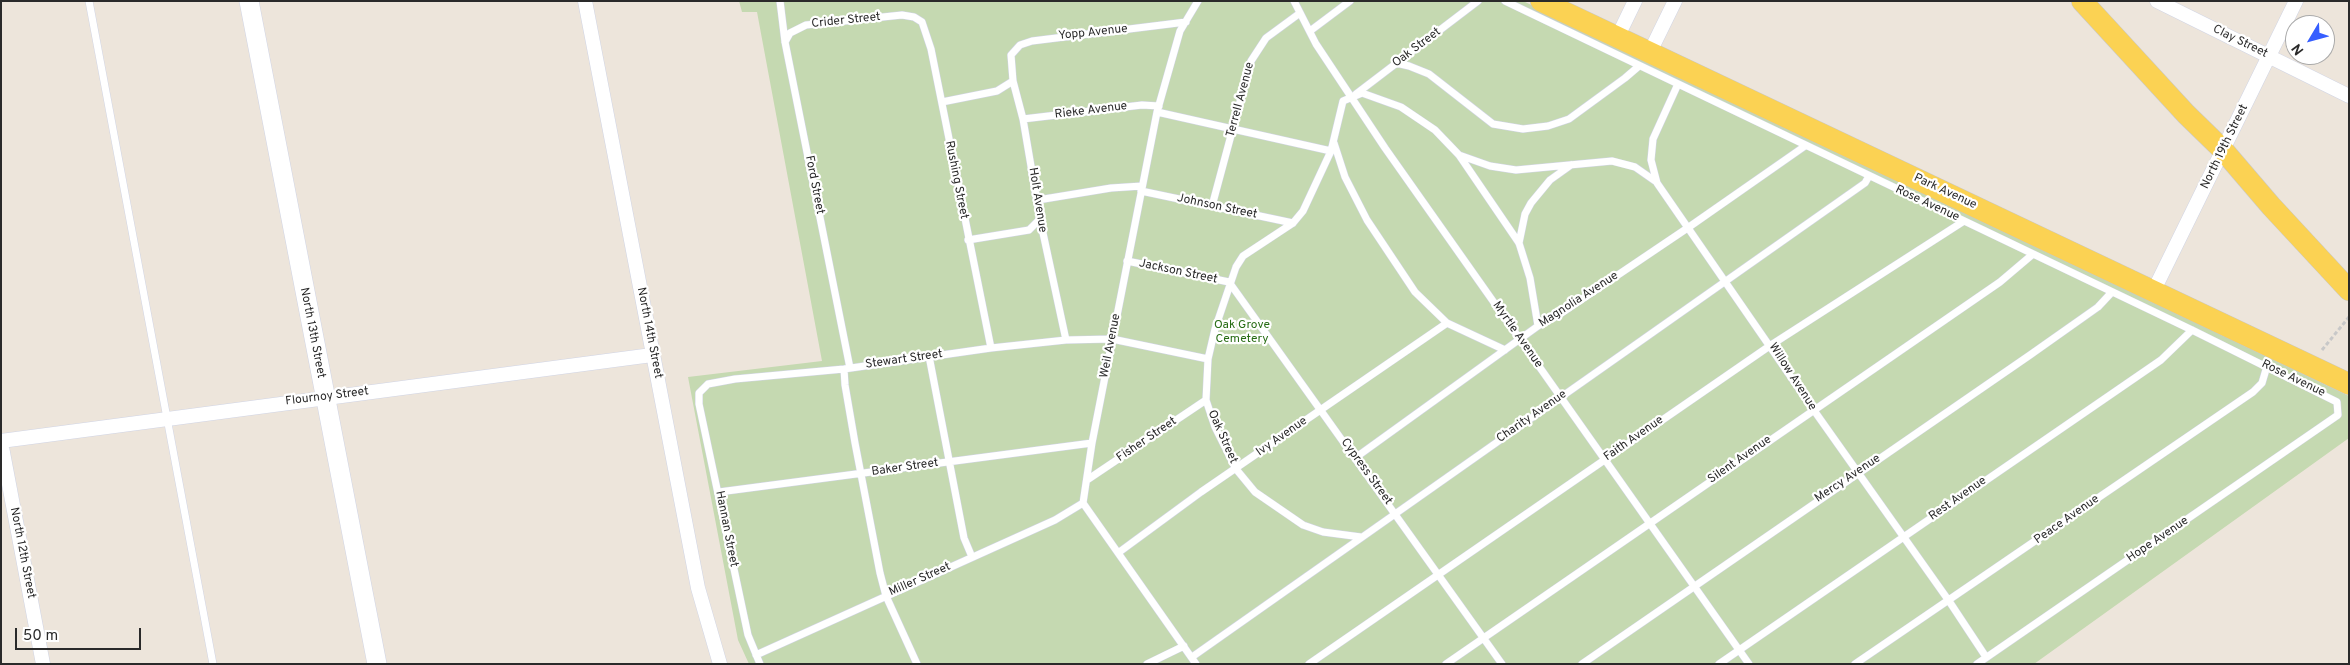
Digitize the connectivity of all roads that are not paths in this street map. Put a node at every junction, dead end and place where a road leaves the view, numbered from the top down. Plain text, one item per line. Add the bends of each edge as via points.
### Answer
1 (89, 1) edge
2 (249, 1) edge
3 (585, 1) edge
4 (780, 1) edge
5 (1198, 1) edge
6 (1294, 1) edge
7 (1350, 1) edge
8 (1478, 1) edge
9 (1505, 1) edge
10 (1542, 1) edge
11 (1635, 1) edge
12 (1675, 1) edge
13 (2082, 1) edge
14 (2157, 1) edge
15 (2296, 1) edge
16 (1300, 13) junction
17 (914, 16) joint
18 (1186, 22) junction
19 (1310, 31) junction
20 (1617, 38) junction
21 (785, 42) junction
22 (2269, 56) junction
23 (1010, 60) joint
24 (1644, 60) junction
25 (1396, 64) junction
26 (1013, 80) junction
27 (1678, 84) junction
28 (1353, 96) junction
29 (2349, 96) edge
30 (942, 102) junction
31 (1158, 109) junction
32 (1023, 119) junction
33 (1234, 128) junction
34 (1805, 146) junction
35 (1332, 147) junction
36 (2223, 150) junction
37 (1459, 155) junction
38 (1572, 164) junction
39 (1870, 176) junction
40 (1658, 182) junction
41 (1142, 188) junction
42 (1038, 200) junction
43 (1212, 206) junction
44 (1040, 219) junction
45 (1964, 221) junction
46 (1293, 223) junction
47 (1689, 227) junction
48 (968, 240) junction
49 (1519, 243) junction
50 (2033, 254) junction
51 (1127, 261) junction
52 (1726, 281) junction
53 (1229, 282) junction
54 (2349, 290) edge
55 (2112, 292) junction
56 (2154, 292) junction
57 (1447, 322) junction
58 (1538, 326) junction
59 (2192, 330) junction
60 (1112, 339) junction
61 (1066, 340) junction
62 (1520, 340) junction
63 (1771, 345) junction
64 (991, 348) junction
65 (1505, 350) junction
66 (652, 355) junction
67 (929, 356) junction
68 (1208, 360) junction
69 (2267, 366) junction
70 (847, 368) junction
71 (2349, 384) edge
72 (699, 393) joint
73 (324, 397) junction
74 (1561, 397) junction
75 (1206, 400) junction
76 (1322, 409) junction
77 (1813, 409) junction
78 (2338, 415) joint
79 (168, 417) junction
80 (1, 442) edge
81 (1092, 443) junction
82 (1356, 458) junction
83 (1605, 459) junction
84 (948, 462) junction
85 (1236, 469) junction
86 (1858, 472) junction
87 (861, 474) junction
88 (1088, 480) junction
89 (719, 492) junction
90 (1083, 502) junction
91 (1394, 512) junction
92 (1650, 522) junction
93 (1361, 537) junction
94 (1904, 537) junction
95 (1118, 553) junction
96 (972, 557) junction
97 (1438, 574) junction
98 (1694, 585) junction
99 (886, 596) junction
100 (1949, 601) junction
101 (1484, 638) junction
102 (1184, 646) junction
103 (1740, 650) junction
104 (756, 655) junction
105 (1192, 657) junction
106 (1986, 657) junction
107 (43, 664) edge
108 (213, 664) edge
109 (377, 664) edge
110 (720, 664) edge
111 (760, 664) edge
112 (917, 664) edge
113 (1147, 664) edge
114 (1196, 664) edge
115 (1309, 664) edge
116 (1446, 664) edge
117 (1502, 664) edge
118 (1582, 664) edge
119 (1719, 664) edge
120 (1750, 664) edge
121 (1855, 664) edge
122 (1977, 664) edge

1 - 79 lane
2 - 73 main road, North 13th Street
3 - 66 street, North 14th Street
4 - 21 lane, Ford Street
5 - 18 lane, Weil Avenue
6 - 16 lane, Myrtle Avenue
7 - 19 lane
8 - 25 lane, Oak Street
9 - 24 lane, Rose Avenue
10 - 20 main road, Park Avenue
11 - 20 street
12 - 24 street
13 - 36 main road
14 - 22 street, Clay Street
15 - 22 street, North 19th Street
16 - 19 lane, Myrtle Avenue
16 - 33 lane, Terrell Avenue via 1266,38 1254,54 1243,84
17 - 21 lane, Crider Street via 806,25 790,33
17 - 30 lane, Rushing Street via 926,30
18 - 23 lane, Yopp Avenue via 1032,41 1014,50
18 - 31 lane, Weil Avenue via 1174,47
19 - 28 lane, Myrtle Avenue
20 - 24 main road, Park Avenue
21 - 70 lane, Ford Street
22 - 29 street, Clay Street
22 - 36 street, North 19th Street
23 - 26 lane, Holt Avenue
24 - 25 lane via 1569,119 1523,129 1493,124 1429,74
24 - 27 lane, Rose Avenue
24 - 56 main road, Park Avenue via 1743,96
25 - 28 lane, Oak Street
26 - 30 lane via 997,91
26 - 32 lane, Holt Avenue
27 - 34 lane, Rose Avenue
27 - 40 lane, Willow Avenue via 1653,139 1651,160
28 - 35 lane, Oak Street via 1343,101
28 - 37 lane via 1372,96 1401,107 1435,130
28 - 62 lane, Myrtle Avenue
30 - 48 lane, Rushing Street
31 - 32 lane, Rieke Avenue via 1142,105
31 - 33 lane, Rieke Avenue
31 - 41 lane, Weil Avenue
32 - 42 lane, Holt Avenue
33 - 35 lane, Rieke Avenue
33 - 43 lane, Terrell Avenue
34 - 39 lane, Rose Avenue
34 - 47 lane, Magnolia Avenue
35 - 46 lane, Oak Street via 1303,211
35 - 57 lane via 1377,237 1415,292
36 - 54 main road
36 - 56 street, North 19th Street
37 - 38 lane via 1490,166 1516,170
37 - 49 lane
38 - 40 lane via 1612,161 1635,168
38 - 49 lane via 1550,180 1531,203 1525,214
39 - 45 lane, Rose Avenue
39 - 52 lane, Charity Avenue via 1865,183
40 - 47 lane, Willow Avenue
41 - 42 lane, Johnson Street via 1112,188
41 - 43 lane, Johnson Street
41 - 51 lane, Weil Avenue
42 - 44 lane, Holt Avenue
43 - 46 lane, Johnson Street
44 - 48 lane via 1029,230
44 - 61 lane, Holt Avenue
45 - 50 lane, Rose Avenue
45 - 63 lane, Faith Avenue
46 - 53 lane, Oak Street via 1243,256
47 - 52 lane, Willow Avenue
47 - 58 lane, Magnolia Avenue
48 - 64 lane, Rushing Street
49 - 58 lane via 1530,278
50 - 55 lane, Rose Avenue
50 - 77 lane, Silent Avenue via 2012,273
51 - 53 lane, Jackson Street
51 - 60 lane, Weil Avenue
52 - 63 lane, Willow Avenue
52 - 74 lane, Charity Avenue
53 - 68 lane, Oak Street
53 - 76 lane, Cypress Street
55 - 59 lane, Rose Avenue
55 - 86 lane, Mercy Avenue via 2098,307
56 - 71 main road, Park Avenue
57 - 65 lane
57 - 76 lane, Ivy Avenue
58 - 62 lane, Magnolia Avenue
59 - 69 lane, Rose Avenue
59 - 94 lane, Rest Avenue via 2162,360
60 - 61 lane, Stewart Street
60 - 68 lane, Stewart Street
60 - 81 lane, Weil Avenue
61 - 64 lane, Stewart Street
62 - 65 lane, Magnolia Avenue
62 - 74 lane, Myrtle Avenue
63 - 77 lane, Willow Avenue
63 - 83 lane, Faith Avenue
64 - 67 lane, Stewart Street
65 - 82 lane, Magnolia Avenue
66 - 73 street, Flournoy Street
66 - 110 street, North 14th Street via 698,588
67 - 70 lane, Stewart Street
67 - 84 lane
68 - 75 lane, Oak Street
69 - 78 lane, Rose Avenue via 2337,402
69 - 100 lane, Peace Avenue via 2262,383 2253,392
70 - 72 lane, Stewart Street via 735,379 708,384
70 - 87 lane, Ford Street via 845,384
72 - 89 lane, Hannan Street
73 - 79 street, Flournoy Street
73 - 109 main road, North 13th Street
74 - 83 lane, Myrtle Avenue
74 - 91 lane, Charity Avenue
75 - 85 lane, Oak Street via 1215,427
75 - 88 lane, Fisher Street
76 - 82 lane, Cypress Street
76 - 85 lane, Ivy Avenue
77 - 86 lane, Willow Avenue
77 - 92 lane, Silent Avenue
78 - 106 lane, Hope Avenue
79 - 80 street, Flournoy Street
79 - 108 lane
80 - 107 street, North 12th Street
81 - 84 lane, Baker Street
81 - 88 lane, Weil Avenue
82 - 91 lane, Cypress Street
83 - 92 lane, Myrtle Avenue
83 - 97 lane, Faith Avenue
84 - 87 lane, Baker Street
84 - 96 lane via 964,538
85 - 93 lane, Oak Street via 1255,492 1303,525 1323,532
85 - 95 lane, Ivy Avenue
86 - 94 lane, Willow Avenue
86 - 98 lane, Mercy Avenue
87 - 89 lane, Baker Street
87 - 99 lane, Ford Street
88 - 90 lane, Weil Avenue
89 - 104 lane, Hannan Street via 741,608
90 - 95 lane
90 - 96 lane, Miller Street via 1055,520
91 - 93 lane, Charity Avenue
91 - 97 lane, Cypress Street
92 - 98 lane, Myrtle Avenue
92 - 101 lane, Silent Avenue
93 - 105 lane, Charity Avenue
94 - 100 lane, Willow Avenue
94 - 103 lane, Rest Avenue
95 - 102 lane
96 - 99 lane, Miller Street
97 - 101 lane, Cypress Street
97 - 115 lane, Faith Avenue
98 - 103 lane, Myrtle Avenue
98 - 118 lane, Mercy Avenue
99 - 104 lane, Miller Street
99 - 112 lane, Ford Street
100 - 106 lane, Willow Avenue
100 - 121 lane, Peace Avenue
101 - 116 lane, Silent Avenue
101 - 117 lane, Cypress Street
102 - 105 lane
102 - 113 lane
103 - 119 lane, Rest Avenue
103 - 120 lane, Myrtle Avenue
104 - 111 lane, Hannan Street
105 - 114 lane
106 - 122 lane, Hope Avenue

